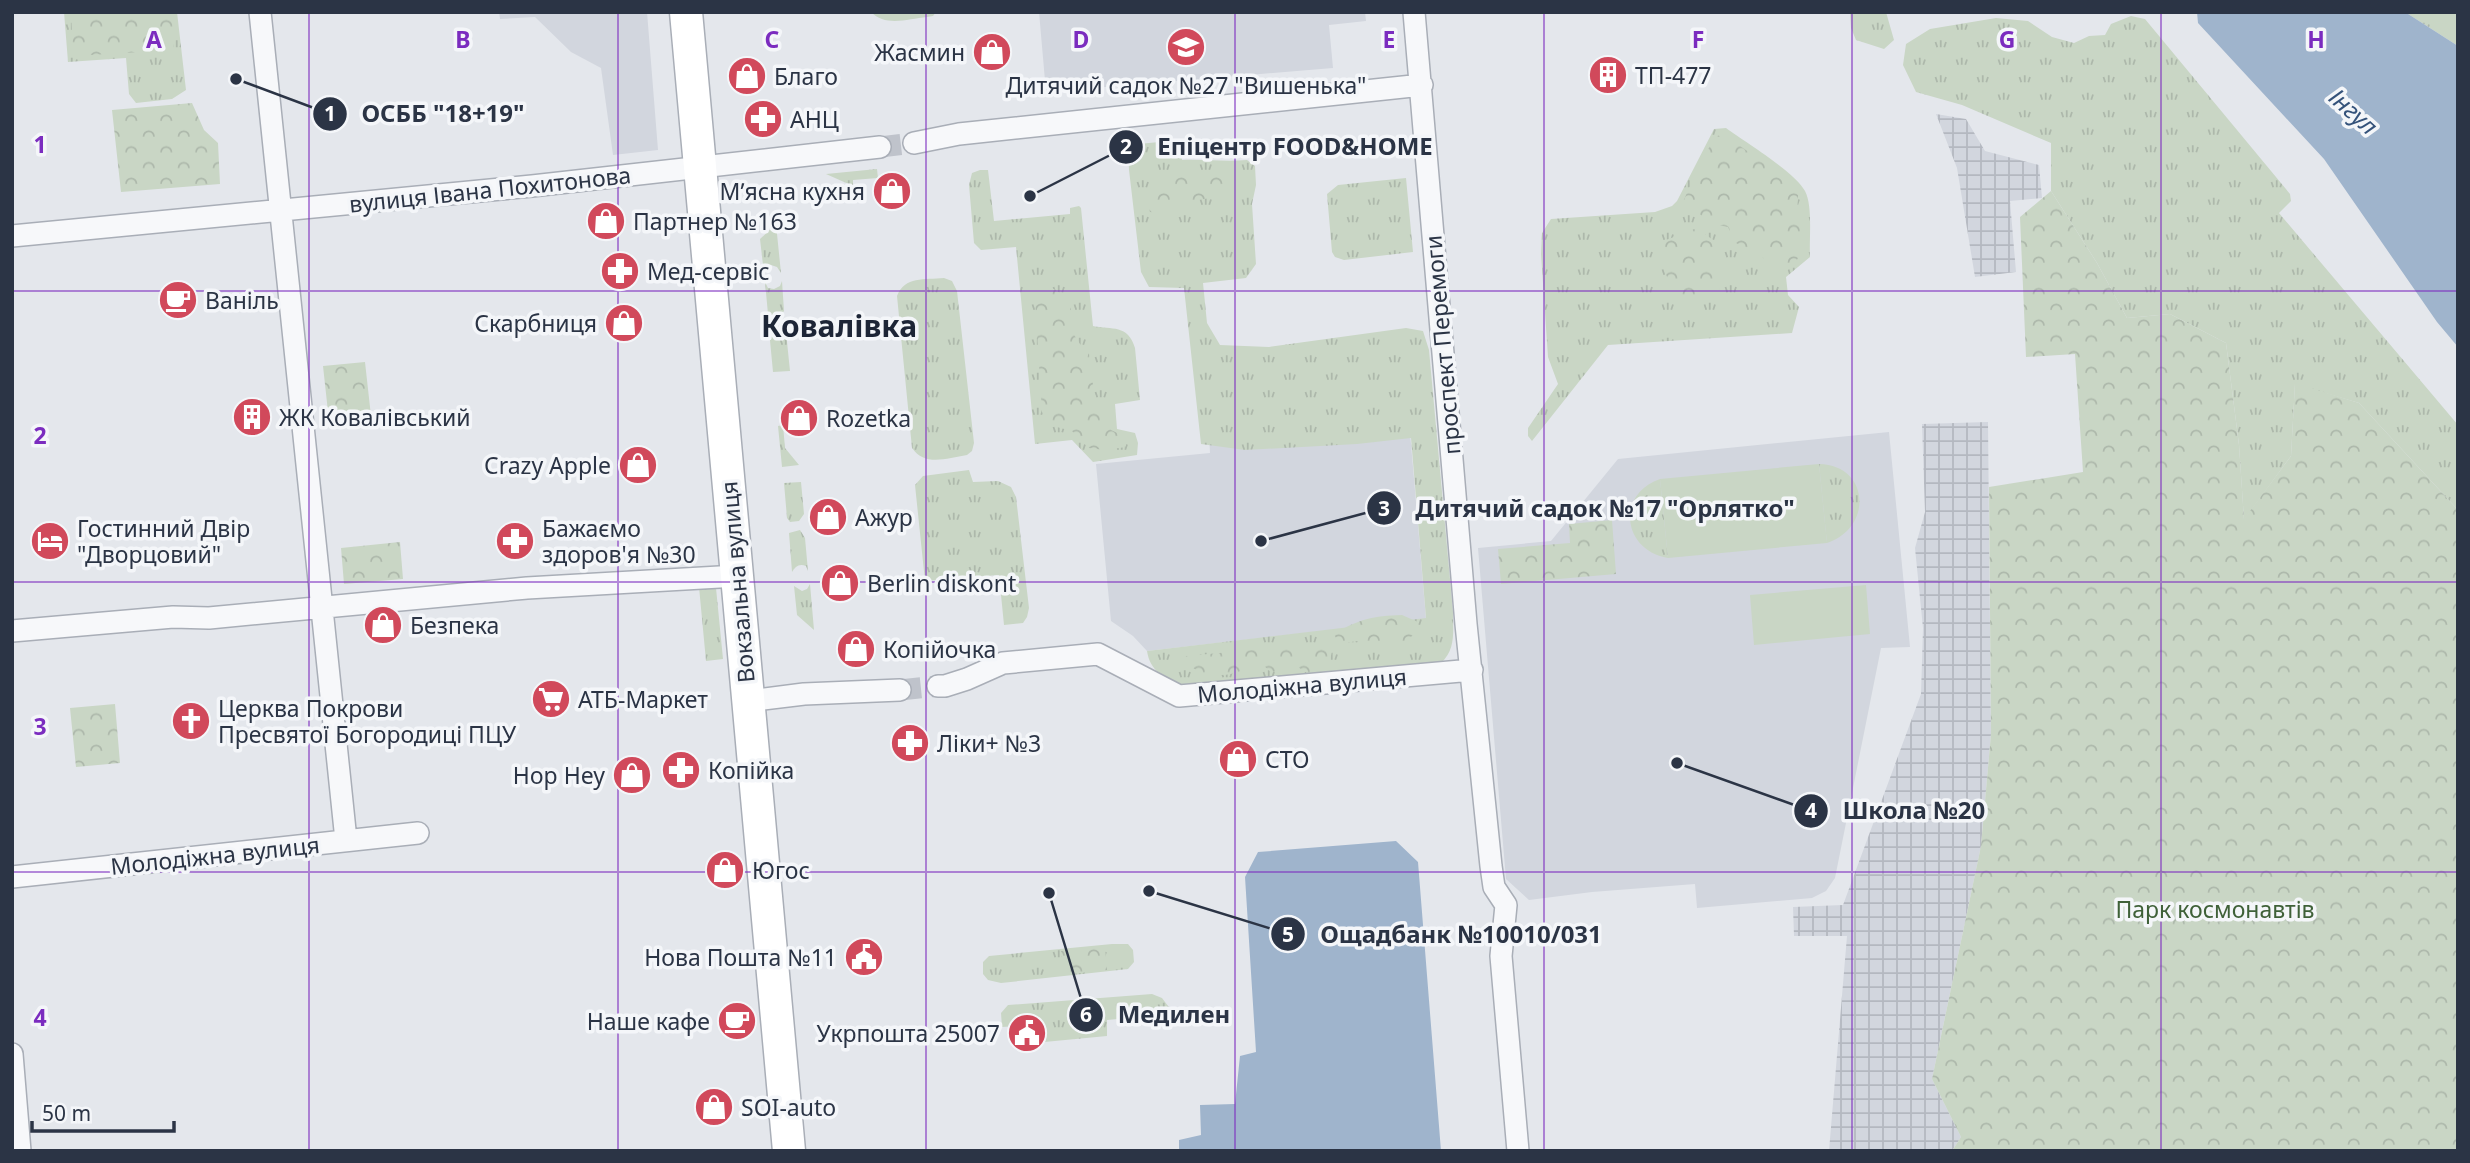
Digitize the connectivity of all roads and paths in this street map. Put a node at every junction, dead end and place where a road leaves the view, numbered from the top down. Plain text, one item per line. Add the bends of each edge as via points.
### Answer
1 (260, 12) edge
2 (686, 12) edge
3 (1414, 12) edge
4 (1422, 85) junction
5 (914, 143) tunnel mouth
6 (880, 147) tunnel mouth
7 (699, 167) junction
8 (281, 210) junction
9 (12, 236) edge
10 (737, 576) junction
11 (322, 608) junction
12 (12, 631) edge
13 (1472, 670) junction
14 (938, 686) tunnel mouth
15 (900, 690) tunnel mouth
16 (748, 701) junction
17 (418, 832) dead end
18 (346, 840) junction
19 (12, 877) edge
20 (12, 1054) edge
21 (20, 1151) edge
22 (789, 1151) edge
23 (1518, 1151) edge

1 - 8 street
2 - 7 main road, Вокзальна вулиця
3 - 4 street, проспект Перемоги
4 - 5 street via 971,132
4 - 13 street, проспект Перемоги
6 - 7 street
7 - 8 street, вулиця Івана Похитонова
7 - 10 main road, Вокзальна вулиця
8 - 9 street, вулиця Івана Похитонова
8 - 11 street
10 - 11 street via 527,588
10 - 16 main road, Вокзальна вулиця
11 - 12 street
11 - 18 street
13 - 14 street, Молодіжна вулиця via 1179,696 1098,654 1003,663
13 - 23 street, проспект Перемоги via 1494,887 1506,905 1501,956
15 - 16 street
16 - 22 main road, Вокзальна вулиця
17 - 18 street, Молодіжна вулиця
18 - 19 street, Молодіжна вулиця
20 - 21 street

